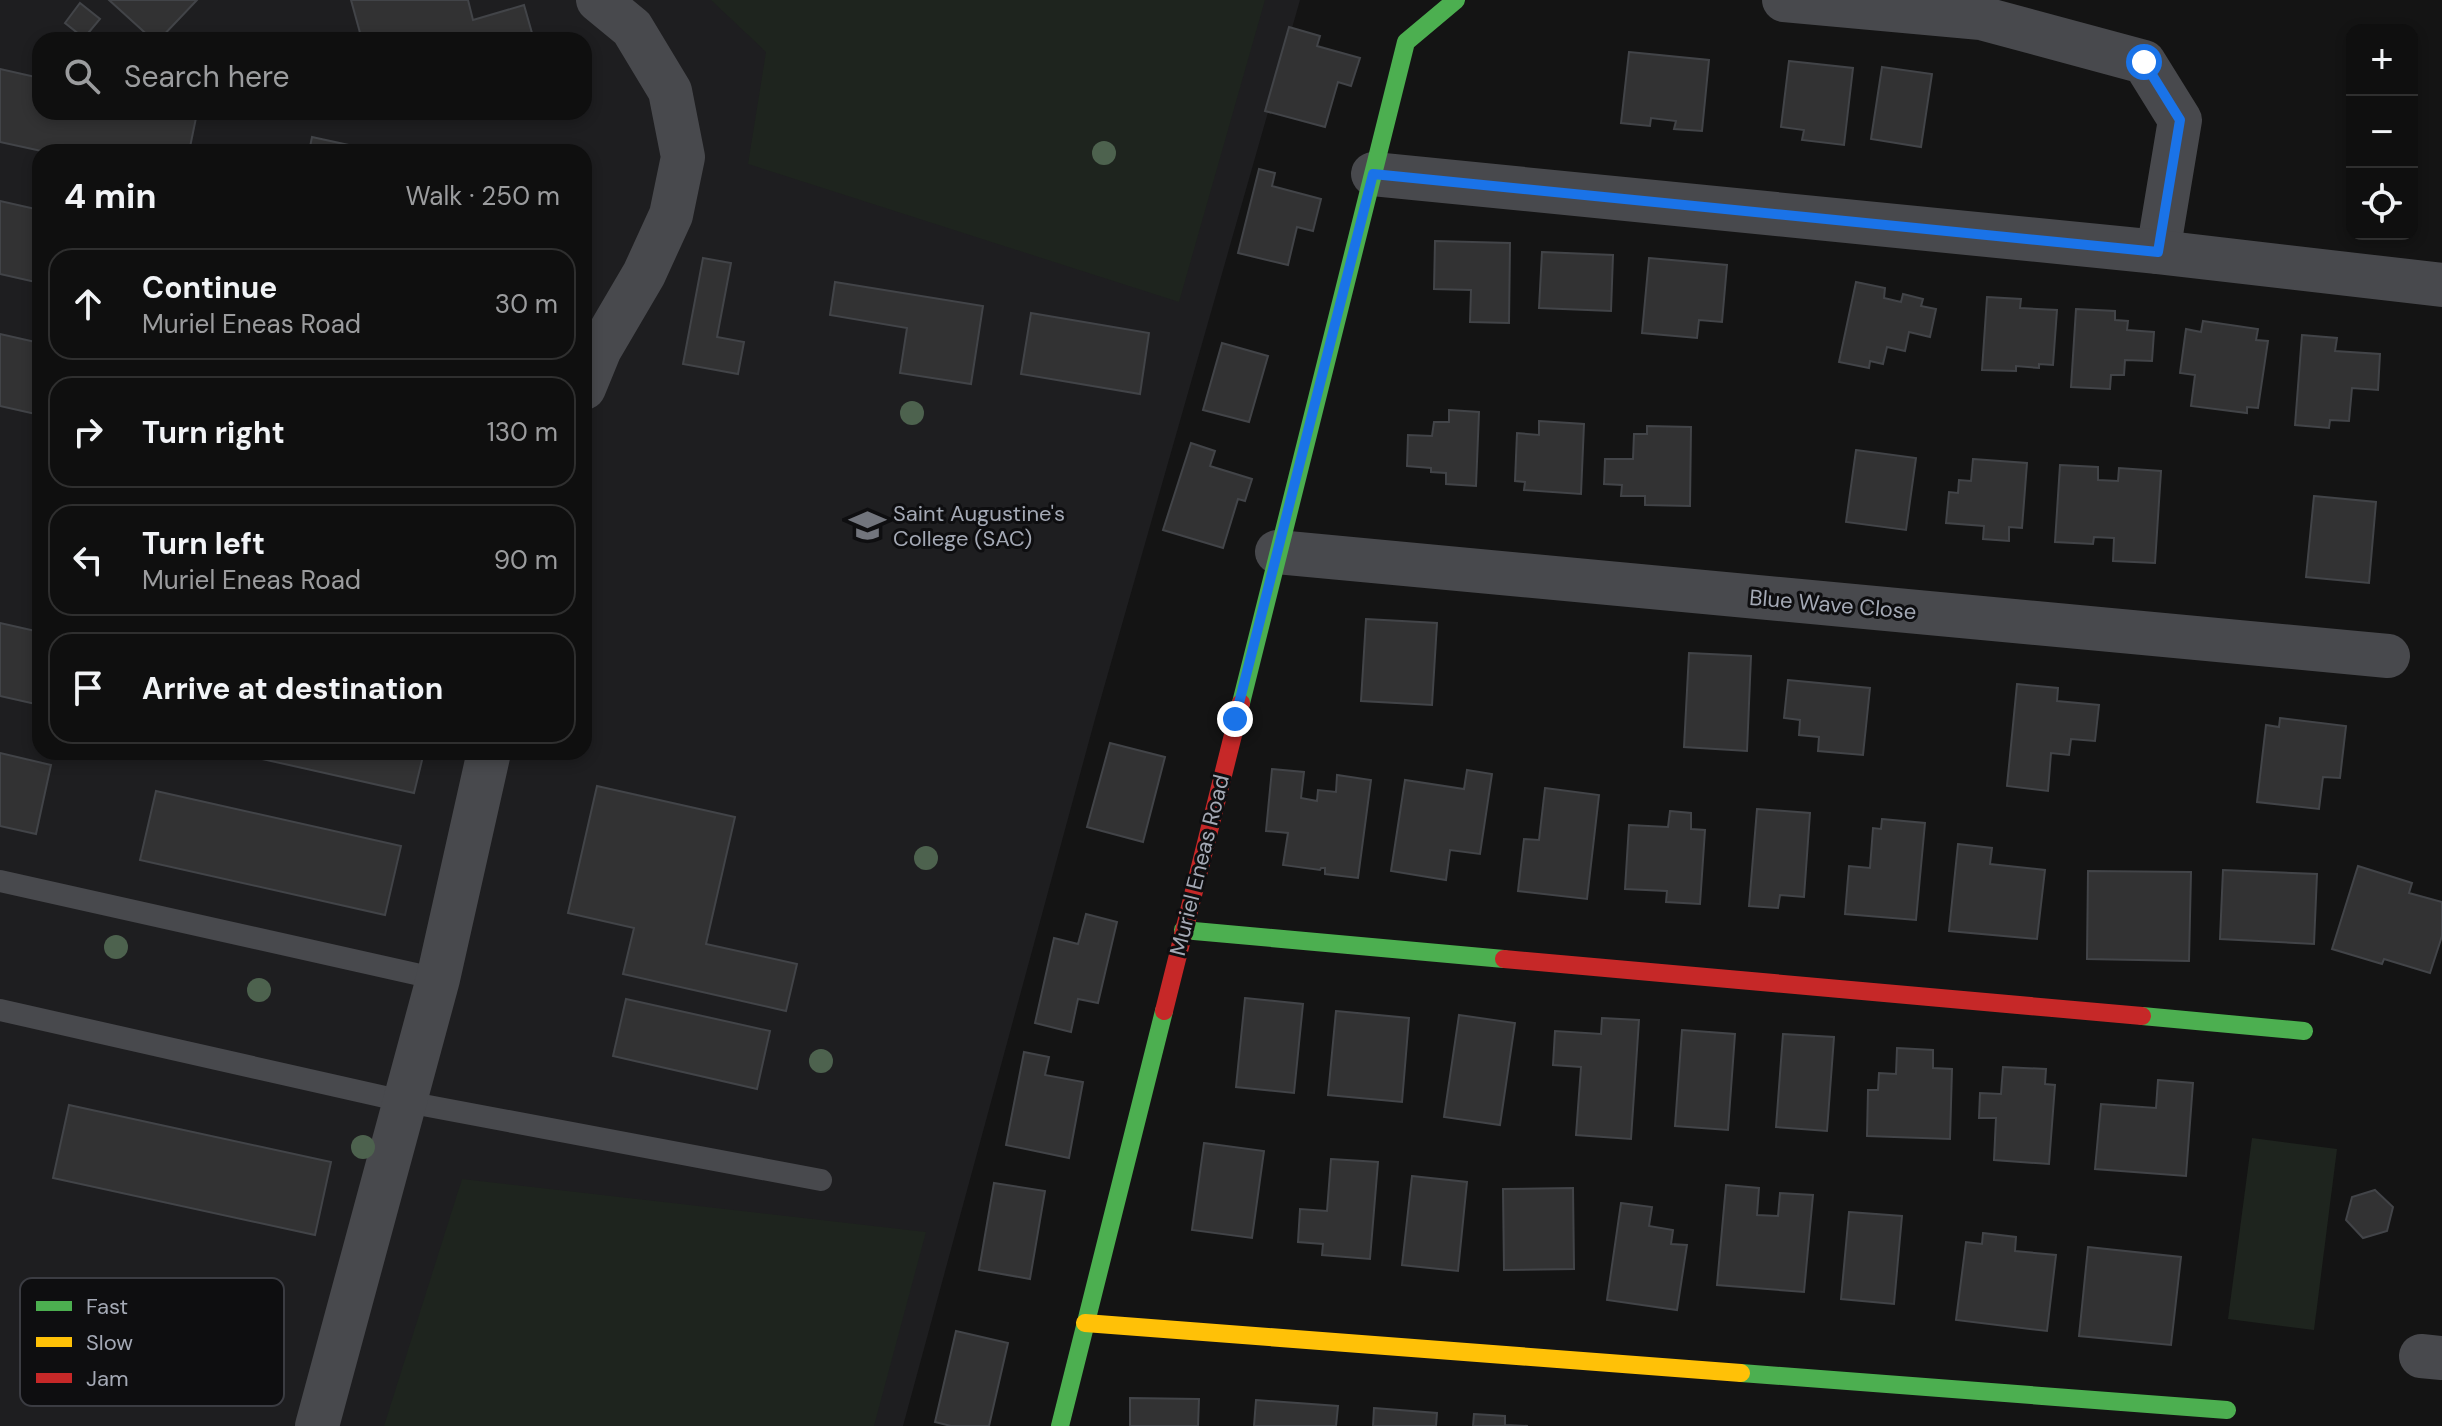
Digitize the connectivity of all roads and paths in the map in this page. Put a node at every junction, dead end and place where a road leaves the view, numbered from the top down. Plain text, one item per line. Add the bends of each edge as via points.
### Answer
1 (598, 0) edge
2 (1456, 0) edge
3 (1784, 0) edge
4 (1373, 174) junction
5 (2158, 252) junction
6 (2442, 285) edge
7 (592, 368) edge
8 (1277, 552) junction
9 (2388, 656) dead end
10 (487, 760) edge
11 (0, 881) edge
12 (1183, 930) junction
13 (438, 979) junction
14 (0, 1010) edge
15 (2304, 1031) dead end
16 (407, 1102) junction
17 (821, 1180) dead end
18 (1085, 1323) junction
19 (2227, 1410) dead end
20 (317, 1426) edge
21 (1060, 1426) edge

1 - 7 street via 632,28 670,91 683,157 671,215
2 - 4 street, Muriel Eneas Road via 1406,42
3 - 5 street via 1981,18 2144,62 2180,120
4 - 5 street
4 - 8 street, Muriel Eneas Road
5 - 6 street
8 - 9 street, Blue Wave Close
8 - 12 street, Muriel Eneas Road
10 - 13 street
11 - 13 lane
12 - 15 street
12 - 18 street, Muriel Eneas Road
13 - 16 street
14 - 16 lane
16 - 17 lane
16 - 20 street
18 - 19 street
18 - 21 street, Muriel Eneas Road

